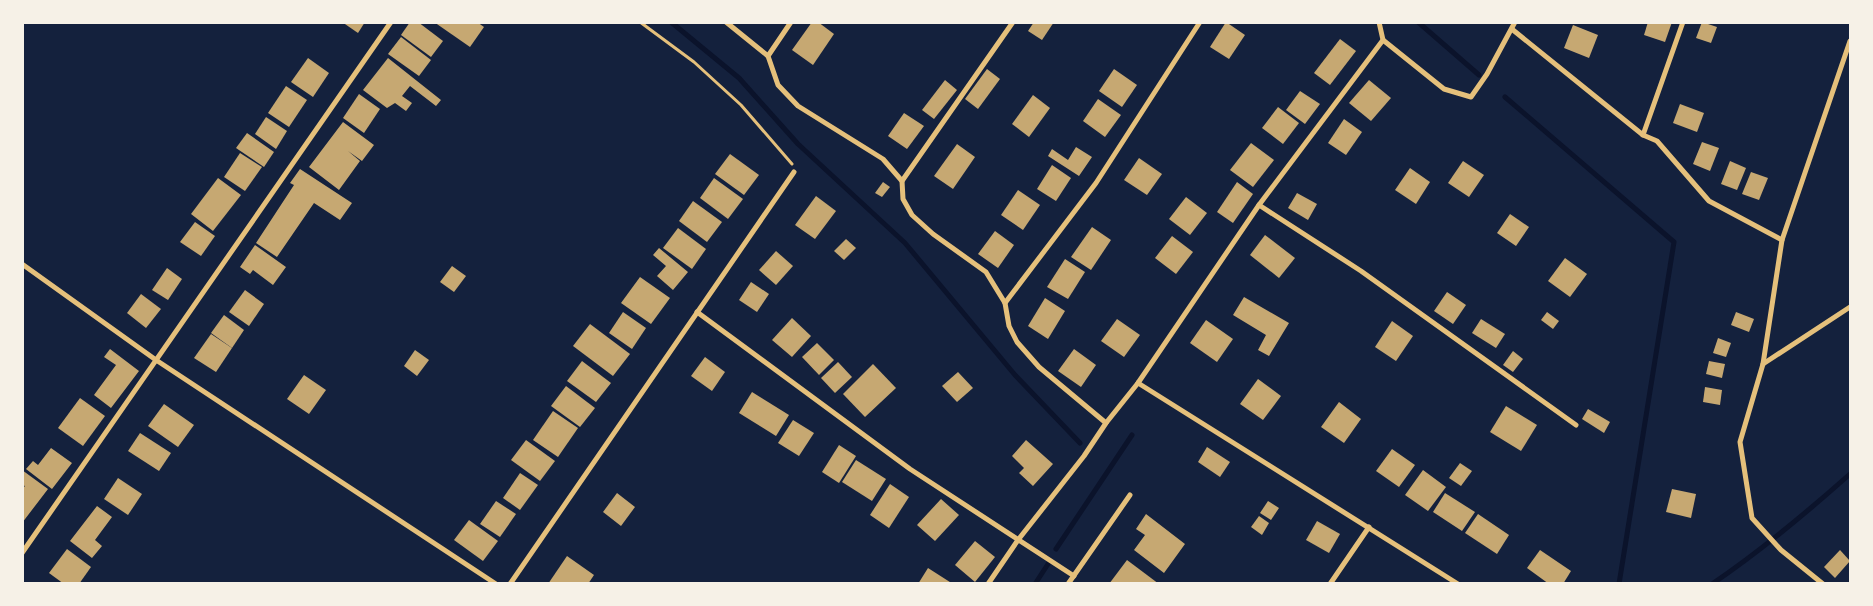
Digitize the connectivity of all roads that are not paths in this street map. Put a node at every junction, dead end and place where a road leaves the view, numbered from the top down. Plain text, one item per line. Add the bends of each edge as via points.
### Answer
1 (391, 22) edge
2 (726, 22) edge
3 (791, 22) edge
4 (1013, 22) edge
5 (1200, 22) edge
6 (1379, 22) edge
7 (1515, 22) edge
8 (1683, 22) edge
9 (1513, 30) junction
10 (1383, 40) junction
11 (1850, 41) edge
12 (768, 56) junction
13 (1643, 135) junction
14 (794, 172) road end
15 (902, 181) junction
16 (1259, 205) junction
17 (1782, 240) junction
18 (22, 264) edge
19 (1005, 303) junction
20 (1850, 307) edge
21 (697, 312) junction
22 (156, 360) junction
23 (1763, 364) junction
24 (1138, 383) junction
25 (1106, 423) junction
26 (1576, 425) dead end
27 (1130, 495) dead end
28 (1369, 527) junction
29 (1018, 540) junction
30 (22, 552) edge
31 (1074, 576) junction
32 (496, 584) edge
33 (510, 584) edge
34 (988, 584) edge
35 (1068, 584) edge
36 (1330, 584) edge
37 (1458, 584) edge
38 (1823, 584) edge

1 - 22 street
2 - 12 street
3 - 12 street
4 - 15 street
5 - 19 street via 1096,183
6 - 10 street
7 - 9 street
8 - 13 street
9 - 10 street via 1470,96 1444,89
9 - 13 street
10 - 16 street
11 - 17 street
12 - 15 street via 778,85 798,106 883,159
13 - 17 street via 1657,141 1709,201
14 - 21 street
15 - 19 street via 904,199 912,215 986,272
16 - 24 street
16 - 26 street via 1361,271
17 - 23 street
18 - 22 street
19 - 25 street via 1009,326 1017,342 1040,367
20 - 23 street
21 - 29 street via 910,470
21 - 33 street
22 - 30 street
22 - 32 street
23 - 38 street via 1740,442 1752,518 1781,550
24 - 25 street
24 - 28 street
25 - 29 street
27 - 31 street
28 - 36 street
28 - 37 street
29 - 31 street
29 - 34 street
31 - 35 street

